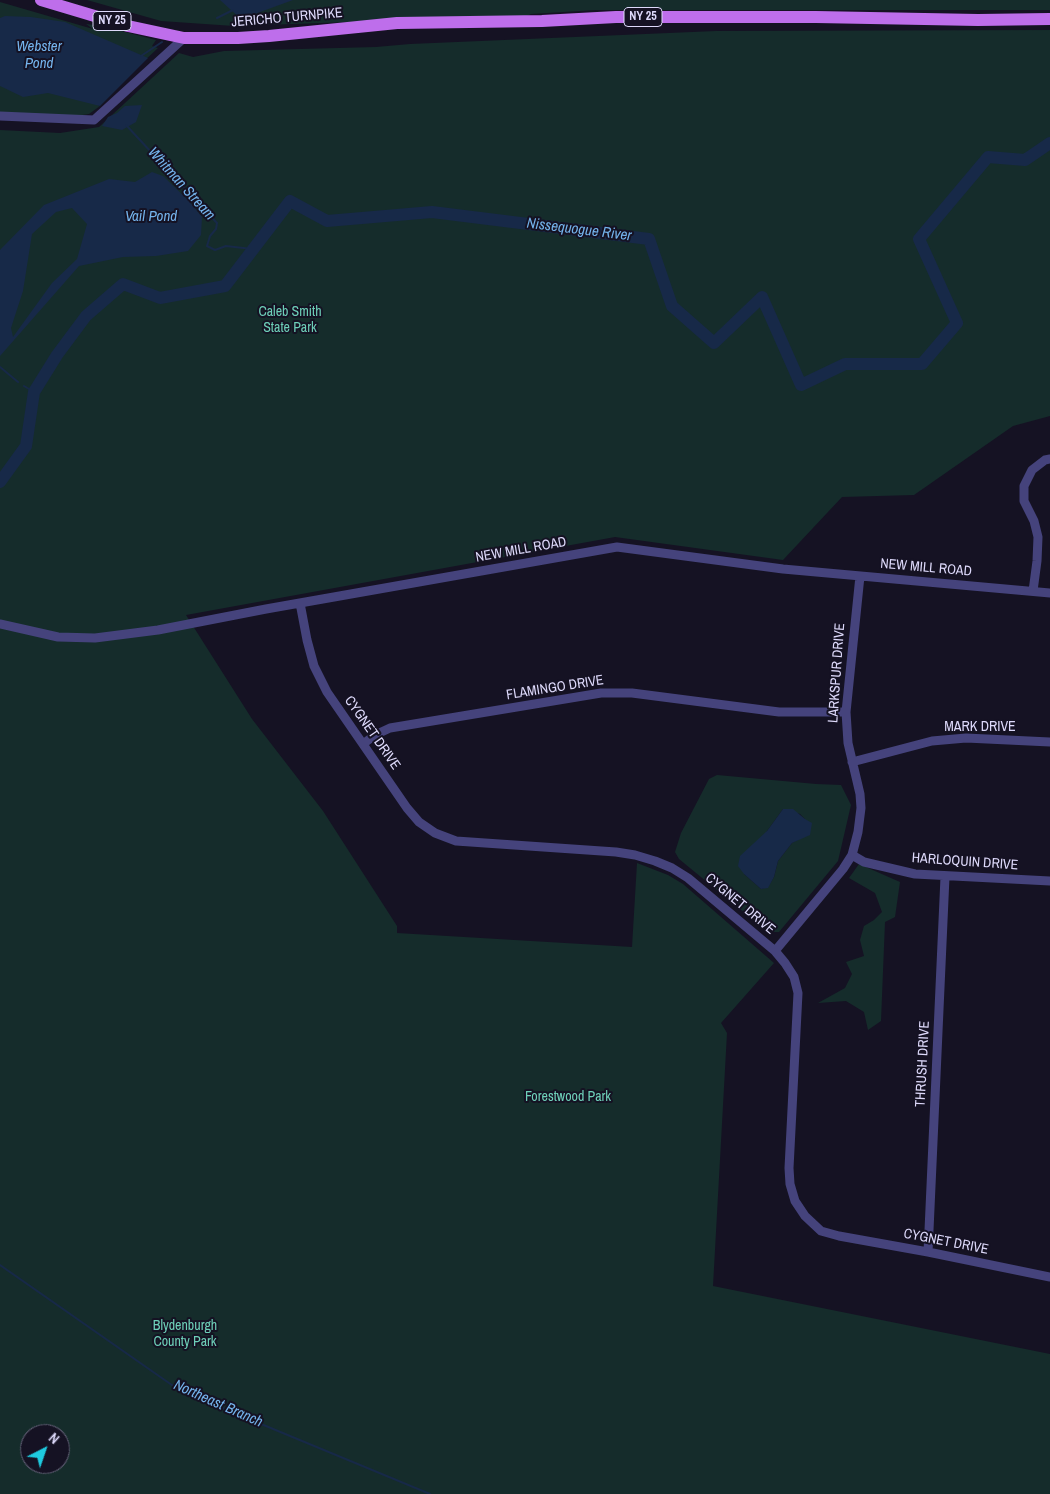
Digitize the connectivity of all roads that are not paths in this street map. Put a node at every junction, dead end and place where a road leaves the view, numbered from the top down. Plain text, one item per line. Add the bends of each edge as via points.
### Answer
1 (41, 0) edge
2 (1050, 19) edge
3 (184, 38) junction
4 (0, 116) edge
5 (1050, 459) edge
6 (860, 576) junction
7 (1033, 591) junction
8 (1050, 594) edge
9 (300, 602) junction
10 (0, 624) edge
11 (846, 712) junction
12 (1050, 742) edge
13 (363, 744) junction
14 (852, 762) junction
15 (852, 854) junction
16 (945, 877) junction
17 (1050, 881) edge
18 (775, 951) junction
19 (928, 1252) junction
20 (1050, 1277) edge

1 - 3 main road, JERICHO TURNPIKE / NY 25 via 128,26
2 - 3 main road, JERICHO TURNPIKE / NY 25 via 616,17 397,23 262,37
3 - 4 street via 94,120
5 - 7 street via 1032,470 1024,486 1024,501 1038,537
6 - 7 street, NEW MILL ROAD
6 - 9 street, NEW MILL ROAD via 618,547
6 - 11 street, LARKSPUR DRIVE
7 - 8 street, NEW MILL ROAD
9 - 10 street, NEW MILL ROAD via 158,630 95,638 58,637
9 - 13 street, CYGNET DRIVE via 314,666 327,692
11 - 13 street, FLAMINGO DRIVE via 779,712 632,693 601,693 390,728
11 - 14 street, LARKSPUR DRIVE
12 - 14 street, MARK DRIVE via 966,738 932,741
13 - 18 street, CYGNET DRIVE via 407,808 419,822 435,832 456,840 616,852 655,861 688,878
14 - 15 street, LARKSPUR DRIVE via 862,808
15 - 16 street, HARLOQUIN DRIVE via 864,862 915,874
15 - 18 street, LARKSPUR DRIVE
16 - 17 street, HARLOQUIN DRIVE
16 - 19 street, THRUSH DRIVE
18 - 19 street, CYGNET DRIVE via 786,963 798,993 789,1168 795,1201 821,1231
19 - 20 street, CYGNET DRIVE

